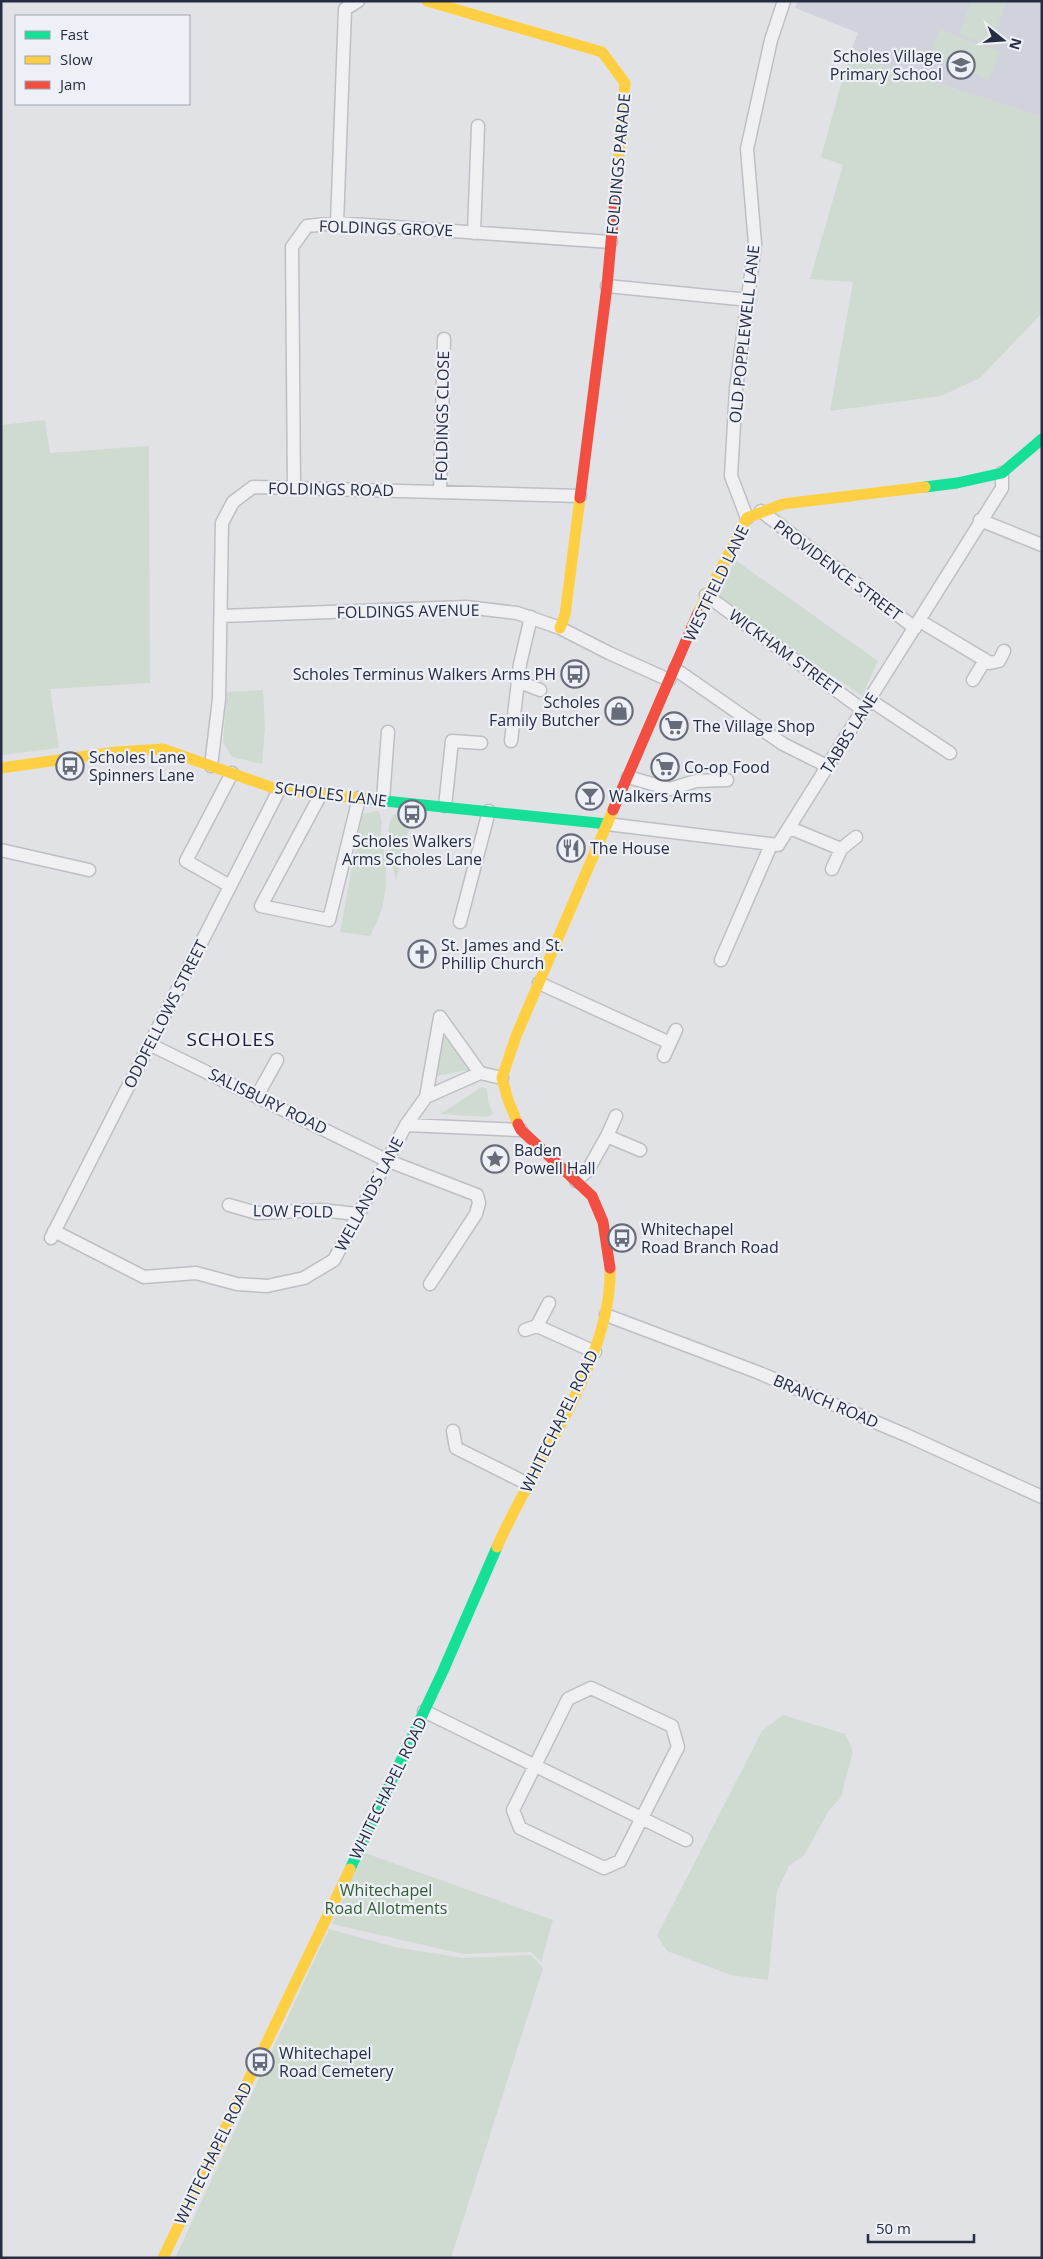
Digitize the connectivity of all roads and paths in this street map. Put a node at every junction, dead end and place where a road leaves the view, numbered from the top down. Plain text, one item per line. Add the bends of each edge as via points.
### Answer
1 (358, 1) edge
2 (427, 1) edge
3 (784, 1) edge
4 (478, 126) dead end
5 (337, 223) junction
6 (474, 233) junction
7 (611, 242) junction
8 (607, 286) junction
9 (749, 300) junction
10 (444, 339) dead end
11 (1042, 439) edge
12 (1002, 473) junction
13 (294, 488) junction
14 (440, 492) junction
15 (580, 496) junction
16 (761, 511) junction
17 (748, 518) junction
18 (980, 520) junction
19 (1042, 546) edge
20 (706, 595) junction
21 (221, 616) junction
22 (531, 617) junction
23 (918, 625) junction
24 (560, 628) junction
25 (1004, 651) dead end
26 (987, 662) junction
27 (672, 674) junction
28 (973, 680) dead end
29 (517, 681) junction
30 (540, 690) dead end
31 (867, 705) junction
32 (388, 732) dead end
33 (511, 741) dead end
34 (481, 743) dead end
35 (950, 753) dead end
36 (211, 766) junction
37 (827, 766) junction
38 (1, 768) edge
39 (232, 773) junction
40 (628, 777) junction
41 (727, 780) dead end
42 (279, 790) junction
43 (322, 794) junction
44 (359, 798) junction
45 (383, 800) junction
46 (445, 806) junction
47 (489, 812) junction
48 (607, 824) junction
49 (790, 828) junction
50 (856, 837) dead end
51 (772, 845) junction
52 (841, 849) junction
53 (1, 850) edge
54 (832, 869) dead end
55 (88, 870) dead end
56 (230, 886) junction
57 (460, 922) dead end
58 (720, 960) dead end
59 (539, 984) junction
60 (676, 1030) dead end
61 (670, 1043) junction
62 (149, 1044) junction
63 (664, 1056) dead end
64 (277, 1060) dead end
65 (480, 1073) junction
66 (502, 1078) junction
67 (257, 1096) junction
68 (426, 1097) junction
69 (616, 1116) dead end
70 (406, 1125) junction
71 (522, 1130) junction
72 (607, 1136) junction
73 (640, 1150) dead end
74 (386, 1160) junction
75 (576, 1181) junction
76 (229, 1205) dead end
77 (357, 1214) junction
78 (53, 1234) joint
79 (430, 1284) dead end
80 (549, 1303) dead end
81 (606, 1315) junction
82 (595, 1352) junction
83 (453, 1431) dead end
84 (528, 1484) junction
85 (1042, 1497) edge
86 (424, 1711) junction
87 (536, 1766) junction
88 (642, 1818) junction
89 (686, 1840) dead end
90 (163, 2258) edge

1 - 5 street via 345,9
2 - 7 main road, FOLDINGS PARADE via 602,52 626,83
3 - 9 street, OLD POPPLEWELL LANE via 771,40 747,149 755,244
4 - 6 street
5 - 6 street, FOLDINGS GROVE
5 - 13 street, FOLDINGS GROVE via 307,226 292,247
6 - 7 street, FOLDINGS GROVE
7 - 8 main road, FOLDINGS PARADE
8 - 9 street
8 - 15 main road, FOLDINGS PARADE
9 - 17 street, OLD POPPLEWELL LANE via 736,389 731,476
10 - 14 street, FOLDINGS CLOSE
11 - 12 main road, WESTFIELD LANE
12 - 16 main road, WESTFIELD LANE via 956,483 783,504
12 - 18 street, TABBS LANE via 1002,488
13 - 14 street, FOLDINGS ROAD
13 - 21 street, FOLDINGS ROAD via 253,487 233,502 222,523
14 - 15 street, FOLDINGS ROAD
15 - 24 main road, FOLDINGS PARADE
16 - 17 main road, WESTFIELD LANE
16 - 23 street, PROVIDENCE STREET
17 - 20 main road, WESTFIELD LANE
18 - 19 street
18 - 23 street, TABBS LANE
20 - 27 main road, WESTFIELD LANE
20 - 31 street, WICKHAM STREET
21 - 22 street, FOLDINGS AVENUE via 466,607 517,612
21 - 36 street, FOLDINGS ROAD via 219,700
22 - 24 street, FOLDINGS AVENUE
22 - 29 street
23 - 26 street, PROVIDENCE STREET
23 - 31 street, TABBS LANE
24 - 27 street, FOLDINGS AVENUE via 609,653
25 - 26 street via 999,660
26 - 28 street
27 - 37 street, FOLDINGS AVENUE via 783,744
27 - 40 main road, WESTFIELD LANE
29 - 30 street
29 - 33 street
31 - 35 street, WICKHAM STREET
31 - 37 street, TABBS LANE
32 - 45 street
34 - 46 street via 452,741
36 - 38 main road, SCHOLES LANE via 164,749 116,752
36 - 39 main road, SCHOLES LANE
37 - 49 street, TABBS LANE
39 - 42 main road, SCHOLES LANE
39 - 56 street via 186,861
40 - 41 street via 670,789 696,781
40 - 48 main road, WESTFIELD LANE
42 - 43 main road, SCHOLES LANE
42 - 56 street, ODDFELLOWS STREET
43 - 44 main road, SCHOLES LANE
43 - 44 street via 261,906 329,920
44 - 45 main road, SCHOLES LANE
45 - 46 main road, SCHOLES LANE
46 - 47 main road, SCHOLES LANE
47 - 48 main road, SCHOLES LANE
47 - 57 street
48 - 51 street
48 - 59 main road, WESTFIELD LANE
49 - 51 street, TABBS LANE via 778,845
49 - 52 street
50 - 52 street
51 - 58 street
52 - 54 street
53 - 55 street
56 - 62 street, ODDFELLOWS STREET
59 - 61 street
59 - 66 main road, WESTFIELD LANE
60 - 61 street
61 - 63 street
62 - 67 street, SALISBURY ROAD
62 - 78 street, ODDFELLOWS STREET
64 - 67 street
65 - 66 street
65 - 68 street
65 - 68 street, WELLANDS LANE via 440,1017
66 - 71 main road
67 - 74 street, SALISBURY ROAD
68 - 70 street, WELLANDS LANE
69 - 72 street
70 - 71 street
70 - 74 street, WELLANDS LANE
71 - 75 main road, WHITECHAPEL ROAD
72 - 73 street
72 - 75 street via 588,1170
74 - 77 street, WELLANDS LANE
74 - 79 street, SALISBURY ROAD via 476,1195 476,1214
75 - 81 main road, WHITECHAPEL ROAD via 592,1196 603,1220 609,1255
76 - 77 street, LOW FOLD via 257,1213 321,1210
77 - 78 street, WELLANDS LANE via 334,1260 304,1278 268,1286 237,1284 196,1274 144,1277
80 - 82 street via 531,1328
81 - 82 main road, WHITECHAPEL ROAD
81 - 85 street, BRANCH ROAD via 766,1376
82 - 84 main road, WHITECHAPEL ROAD
83 - 84 street via 456,1448
84 - 86 main road, WHITECHAPEL ROAD
86 - 87 street
86 - 90 main road, WHITECHAPEL ROAD
87 - 88 street
87 - 88 street via 514,1810 520,1828 604,1868 620,1861
87 - 88 street via 568,1699 591,1688 672,1726 678,1746
88 - 89 street

